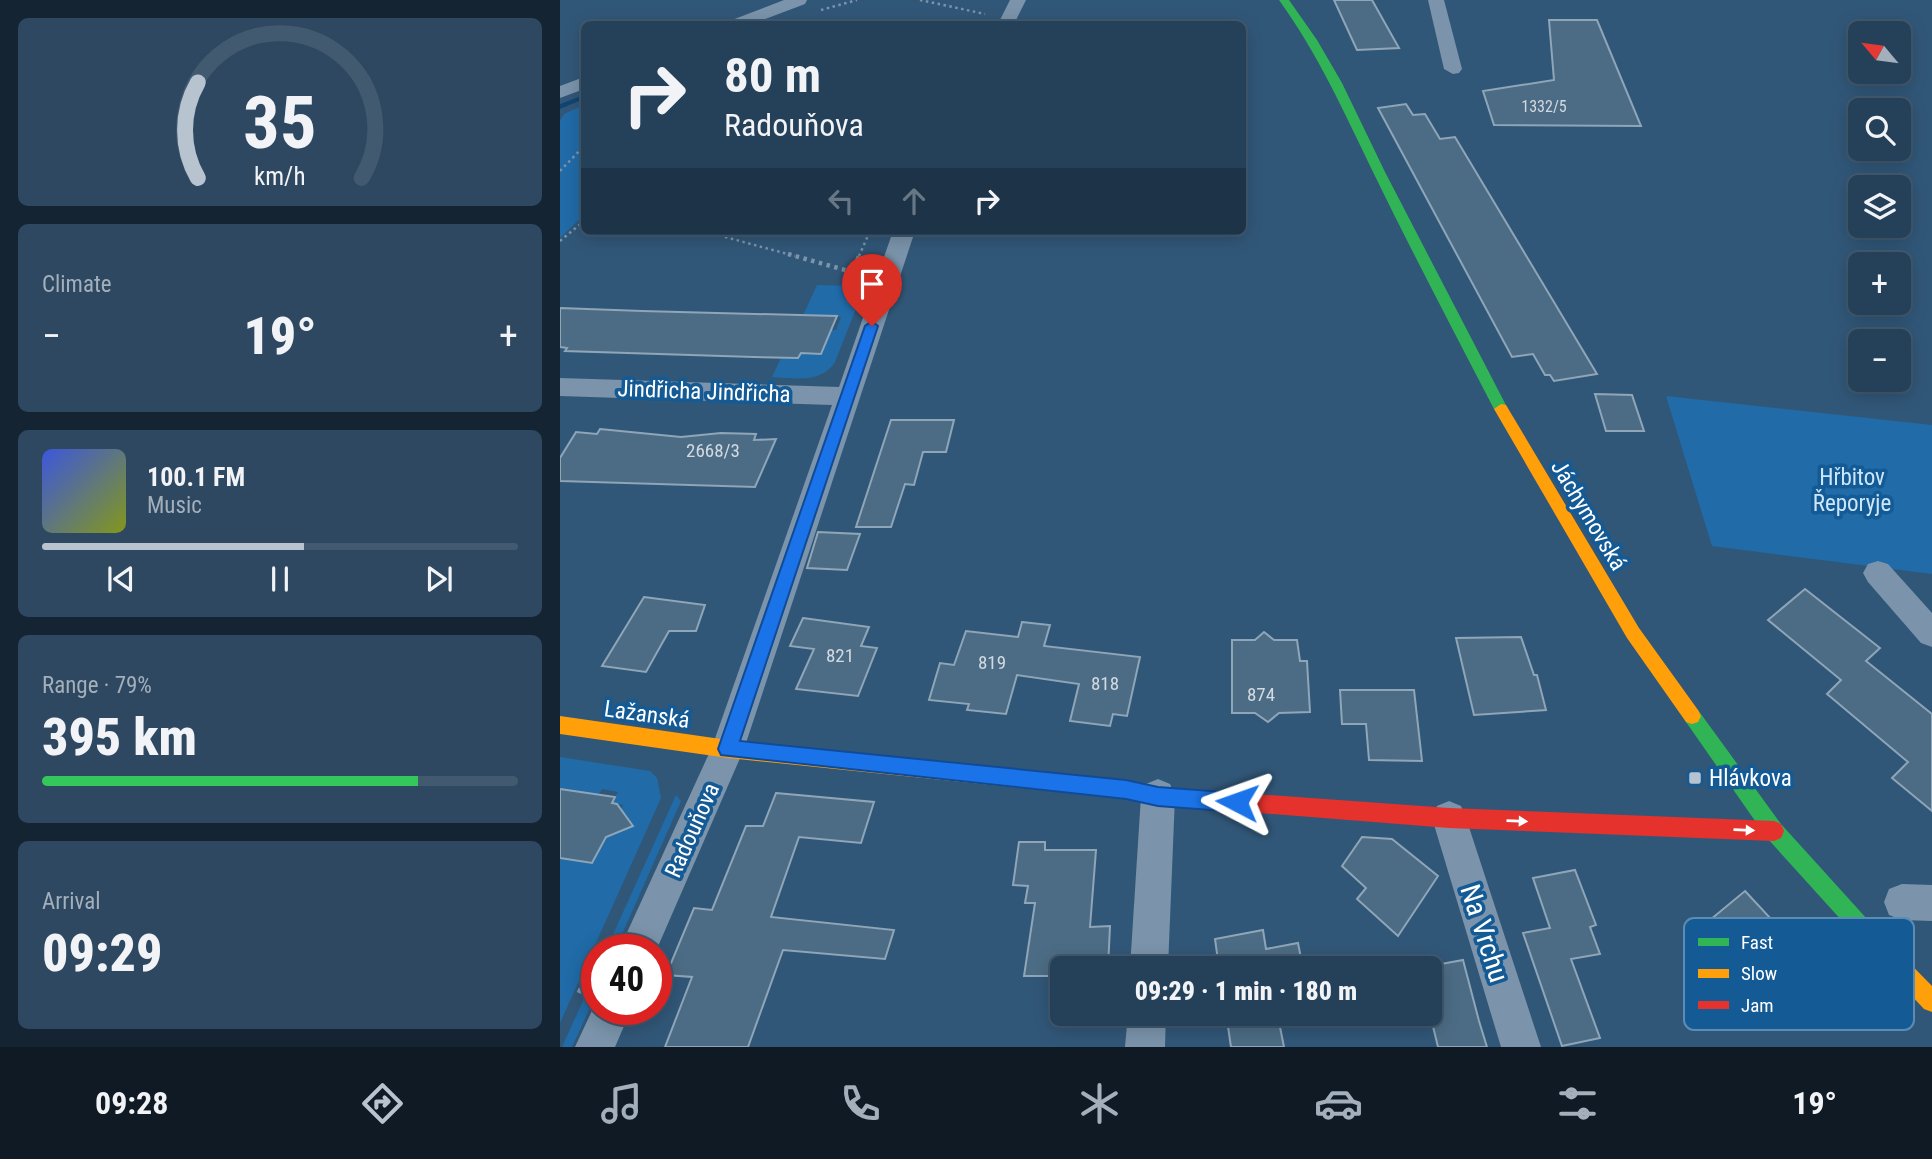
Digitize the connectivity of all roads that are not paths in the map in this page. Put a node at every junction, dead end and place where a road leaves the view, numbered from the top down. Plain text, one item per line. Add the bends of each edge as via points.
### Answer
1 (799, 0) edge
2 (1018, 0) edge
3 (1284, 0) edge
4 (1436, 0) edge
5 (1001, 20) edge
6 (746, 21) edge
7 (1453, 69) dead end
8 (581, 84) edge
9 (560, 92) edge
10 (903, 235) edge
11 (560, 387) edge
12 (848, 396) junction
13 (1878, 573) dead end
14 (1932, 634) edge
15 (560, 725) edge
16 (728, 749) junction
17 (1158, 796) junction
18 (1449, 818) junction
19 (1774, 831) junction
20 (1852, 918) edge
21 (645, 934) edge
22 (1150, 956) edge
23 (1914, 982) edge
24 (1932, 1001) edge
25 (605, 1025) edge
26 (1146, 1026) edge
27 (595, 1047) edge
28 (1145, 1047) edge
29 (1521, 1047) edge

1 - 6 street
2 - 5 street
3 - 19 street, Jáchymovská via 1303,23 1339,90 1517,439 1633,634
4 - 7 street
8 - 9 street
10 - 12 street, Radouňova
11 - 12 street, Jindřicha Jindřicha
12 - 16 street, Radouňova
13 - 14 street
15 - 16 street, Lažanská
16 - 17 street
16 - 21 street, Radouňova
17 - 18 street
17 - 22 street
18 -> 19 street
18 - 29 street, Na Vrchu
19 - 20 street, Jáchymovská
23 - 24 street, Jáchymovská
25 - 27 street
26 - 28 street

